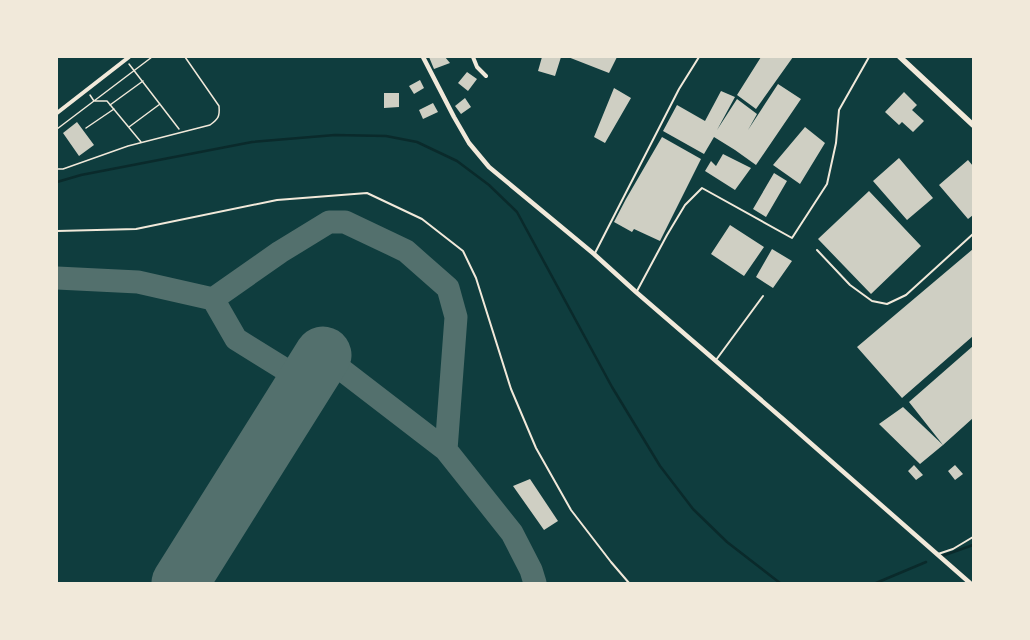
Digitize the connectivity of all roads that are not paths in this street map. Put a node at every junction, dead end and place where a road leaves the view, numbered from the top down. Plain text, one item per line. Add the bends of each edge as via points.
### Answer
1 (423, 57) edge
2 (473, 57) edge
3 (699, 57) edge
4 (870, 57) edge
5 (128, 58) edge
6 (902, 58) edge
7 (486, 76) dead end
8 (57, 112) edge
9 (973, 125) edge
10 (57, 232) edge
11 (973, 234) edge
12 (817, 250) dead end
13 (594, 254) junction
14 (636, 292) junction
15 (763, 296) dead end
16 (715, 361) junction
17 (973, 537) edge
18 (937, 554) junction
19 (629, 583) edge
20 (970, 583) edge

1 - 13 street via 469,143 489,167
2 - 7 street via 477,67
3 - 13 lane via 679,89
4 - 14 lane via 839,110 836,143 827,184 792,238 702,188 685,205
5 - 8 street
6 - 9 main road
10 - 19 lane via 136,229 277,200 367,192 422,219 463,251 476,278 511,388 536,448 571,510
11 - 12 lane via 906,295 887,304 872,301 850,285
13 - 14 street
14 - 16 street
15 - 16 lane
16 - 18 street
17 - 18 lane via 953,549
18 - 20 street

